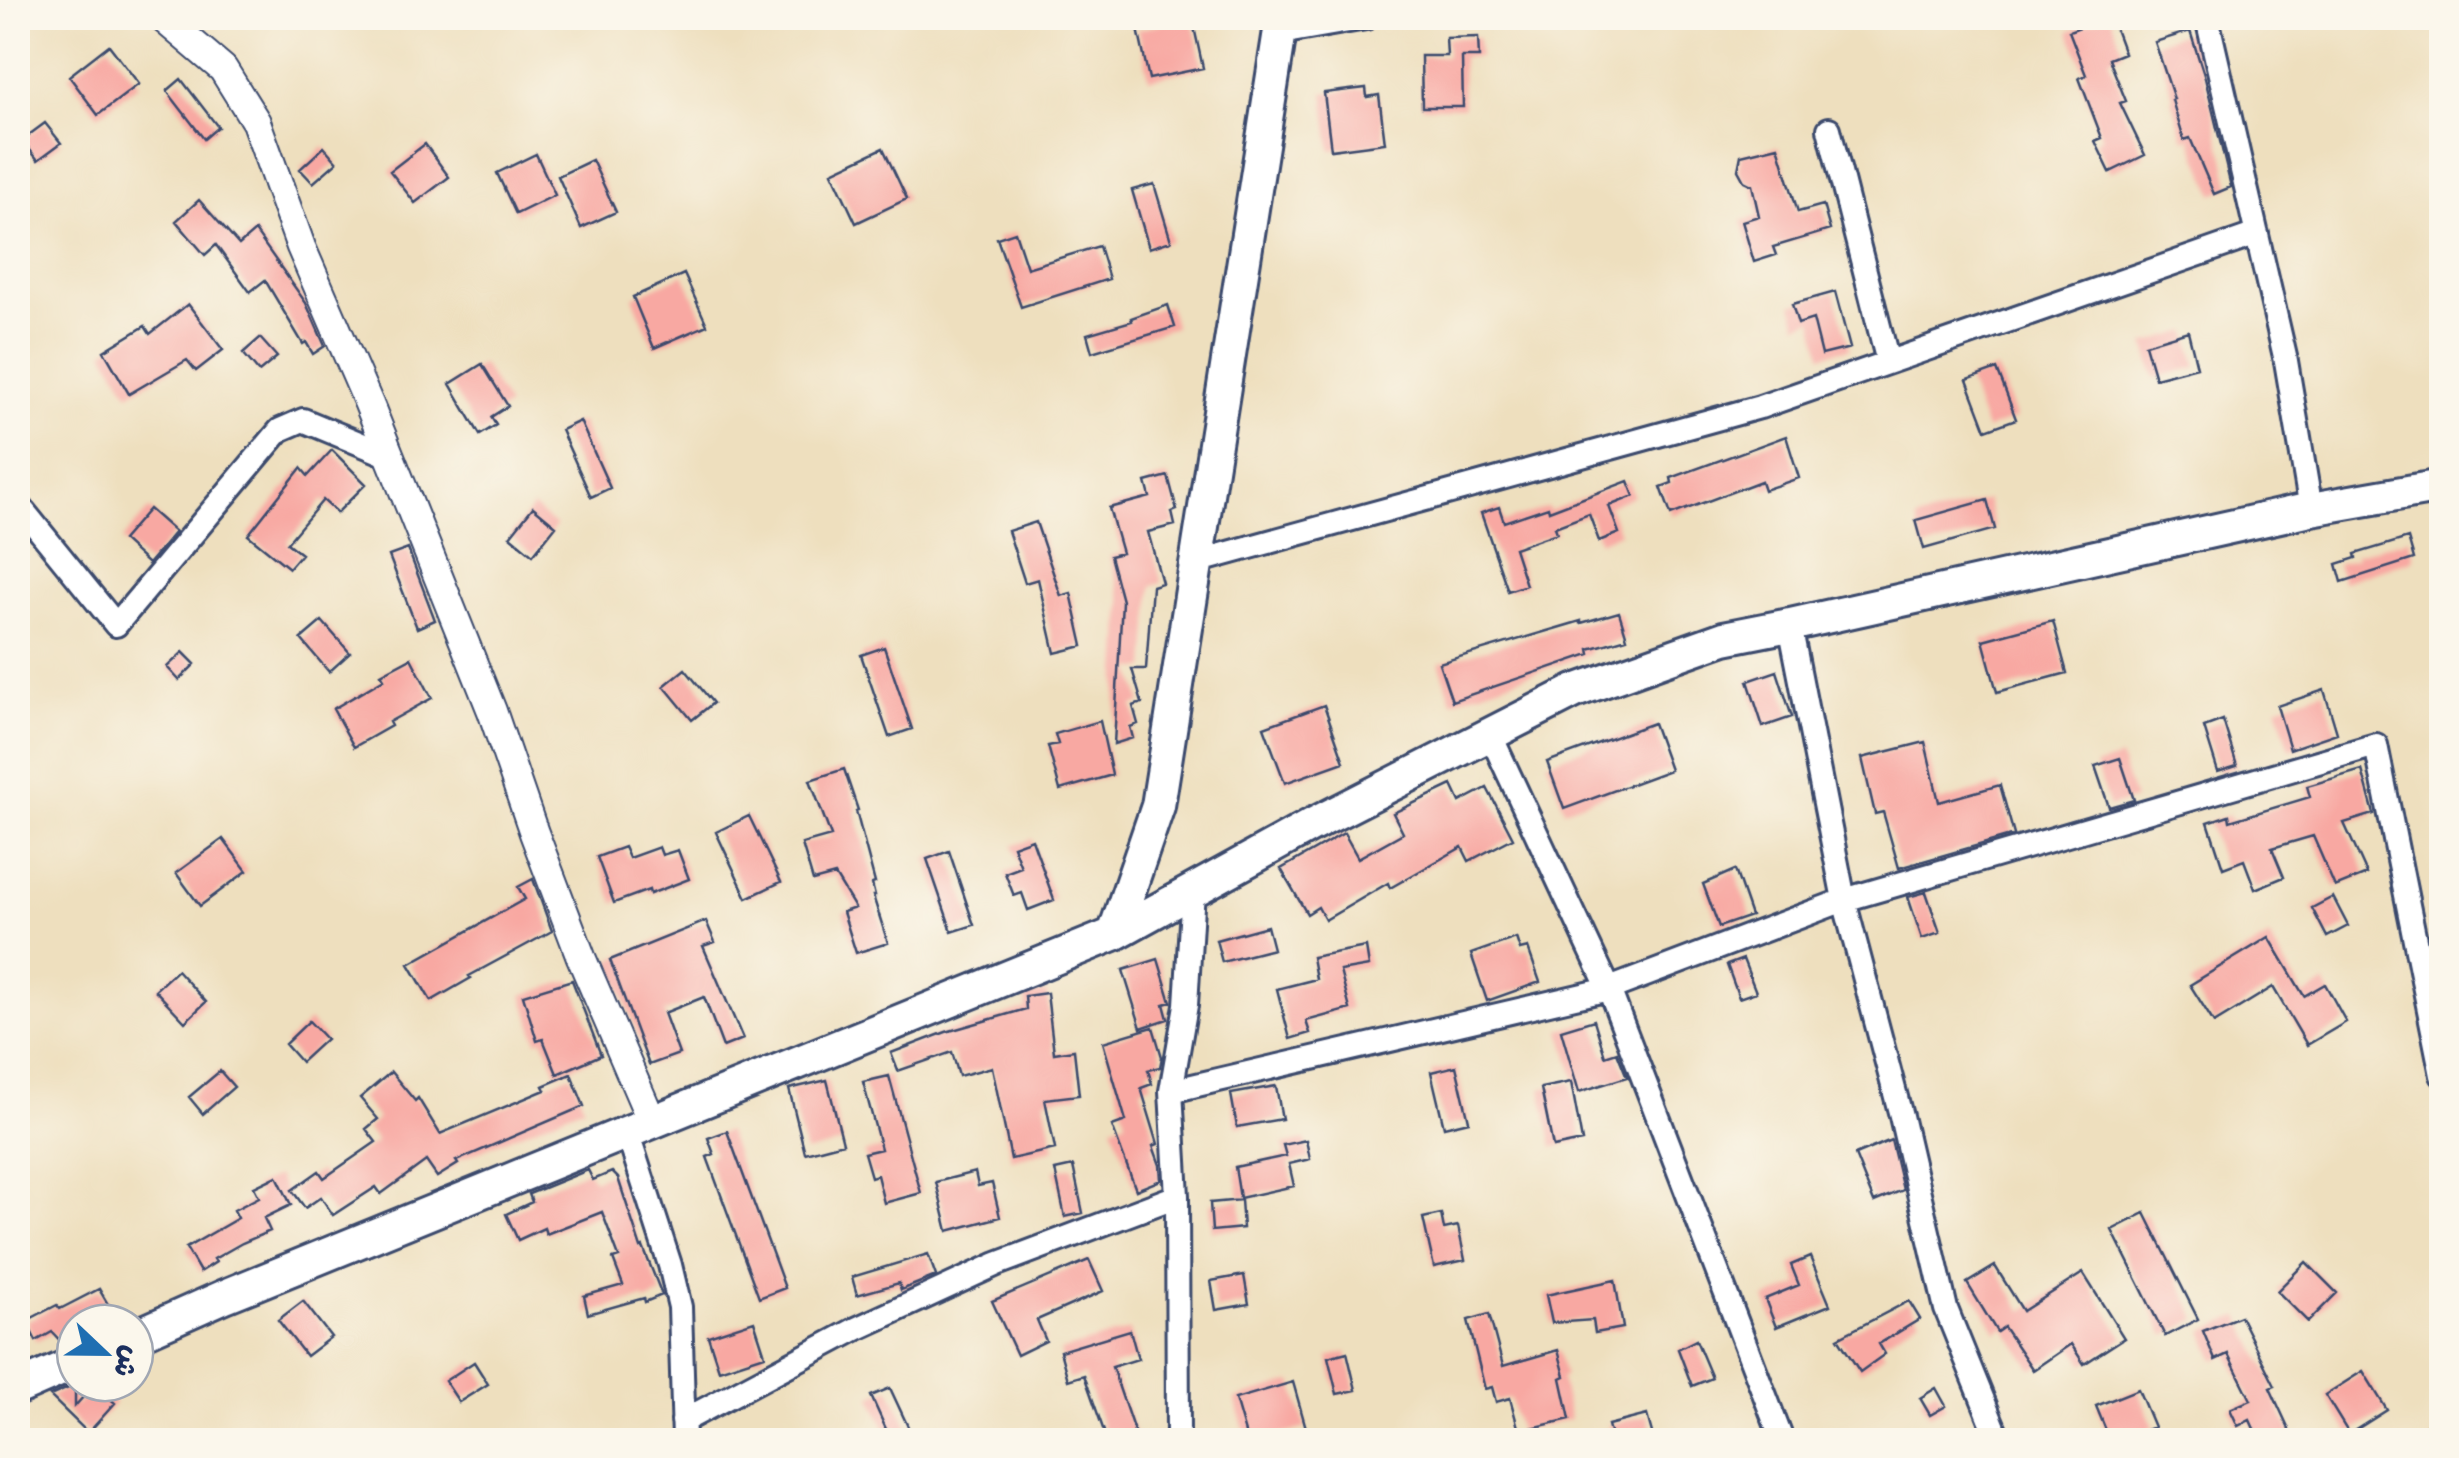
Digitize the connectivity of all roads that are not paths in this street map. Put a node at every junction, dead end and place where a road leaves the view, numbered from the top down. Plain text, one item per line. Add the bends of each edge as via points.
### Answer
1 (163, 18) edge
2 (1366, 18) edge
3 (2207, 18) edge
4 (1281, 25) edge
5 (1829, 129) dead end
6 (2257, 234) junction
7 (1888, 362) junction
8 (390, 456) junction
9 (2442, 486) edge
10 (18, 504) edge
11 (2311, 509) junction
12 (1196, 562) junction
13 (1790, 626) junction
14 (1490, 734) junction
15 (1193, 890) junction
16 (1844, 900) junction
17 (1114, 934) junction
18 (1608, 988) junction
19 (2442, 1075) edge
20 (1171, 1091) junction
21 (640, 1127) junction
22 (1177, 1196) junction
23 (155, 1327) edge
24 (55, 1372) edge
25 (18, 1388) edge
26 (684, 1430) edge
27 (2442, 1432) edge
28 (1178, 1440) edge
29 (1782, 1440) edge
30 (1999, 1440) edge
31 (2420, 1440) edge

1 - 8 street via 223,69 256,122
2 - 4 street
3 - 6 street
4 - 12 main road
5 - 7 street
6 - 7 street
6 - 11 street
7 - 12 street via 1760,407
8 - 10 street via 303,420 280,430 116,625
8 - 21 street via 492,710
9 - 11 main road
11 - 13 main road
12 - 17 main road via 1158,806
13 - 14 main road via 1724,638 1593,684
13 - 16 street
14 - 15 main road
14 - 18 street
15 - 17 main road
15 - 20 street via 1186,1005
16 - 18 street
16 - 19 street via 2376,745
16 - 30 street via 1946,1309
17 - 21 main road
18 - 20 street
18 - 29 street
20 - 22 street
21 - 23 main road
21 - 26 street via 680,1307
22 - 26 street via 997,1264 856,1329
22 - 28 street
24 - 25 main road
27 - 31 street

